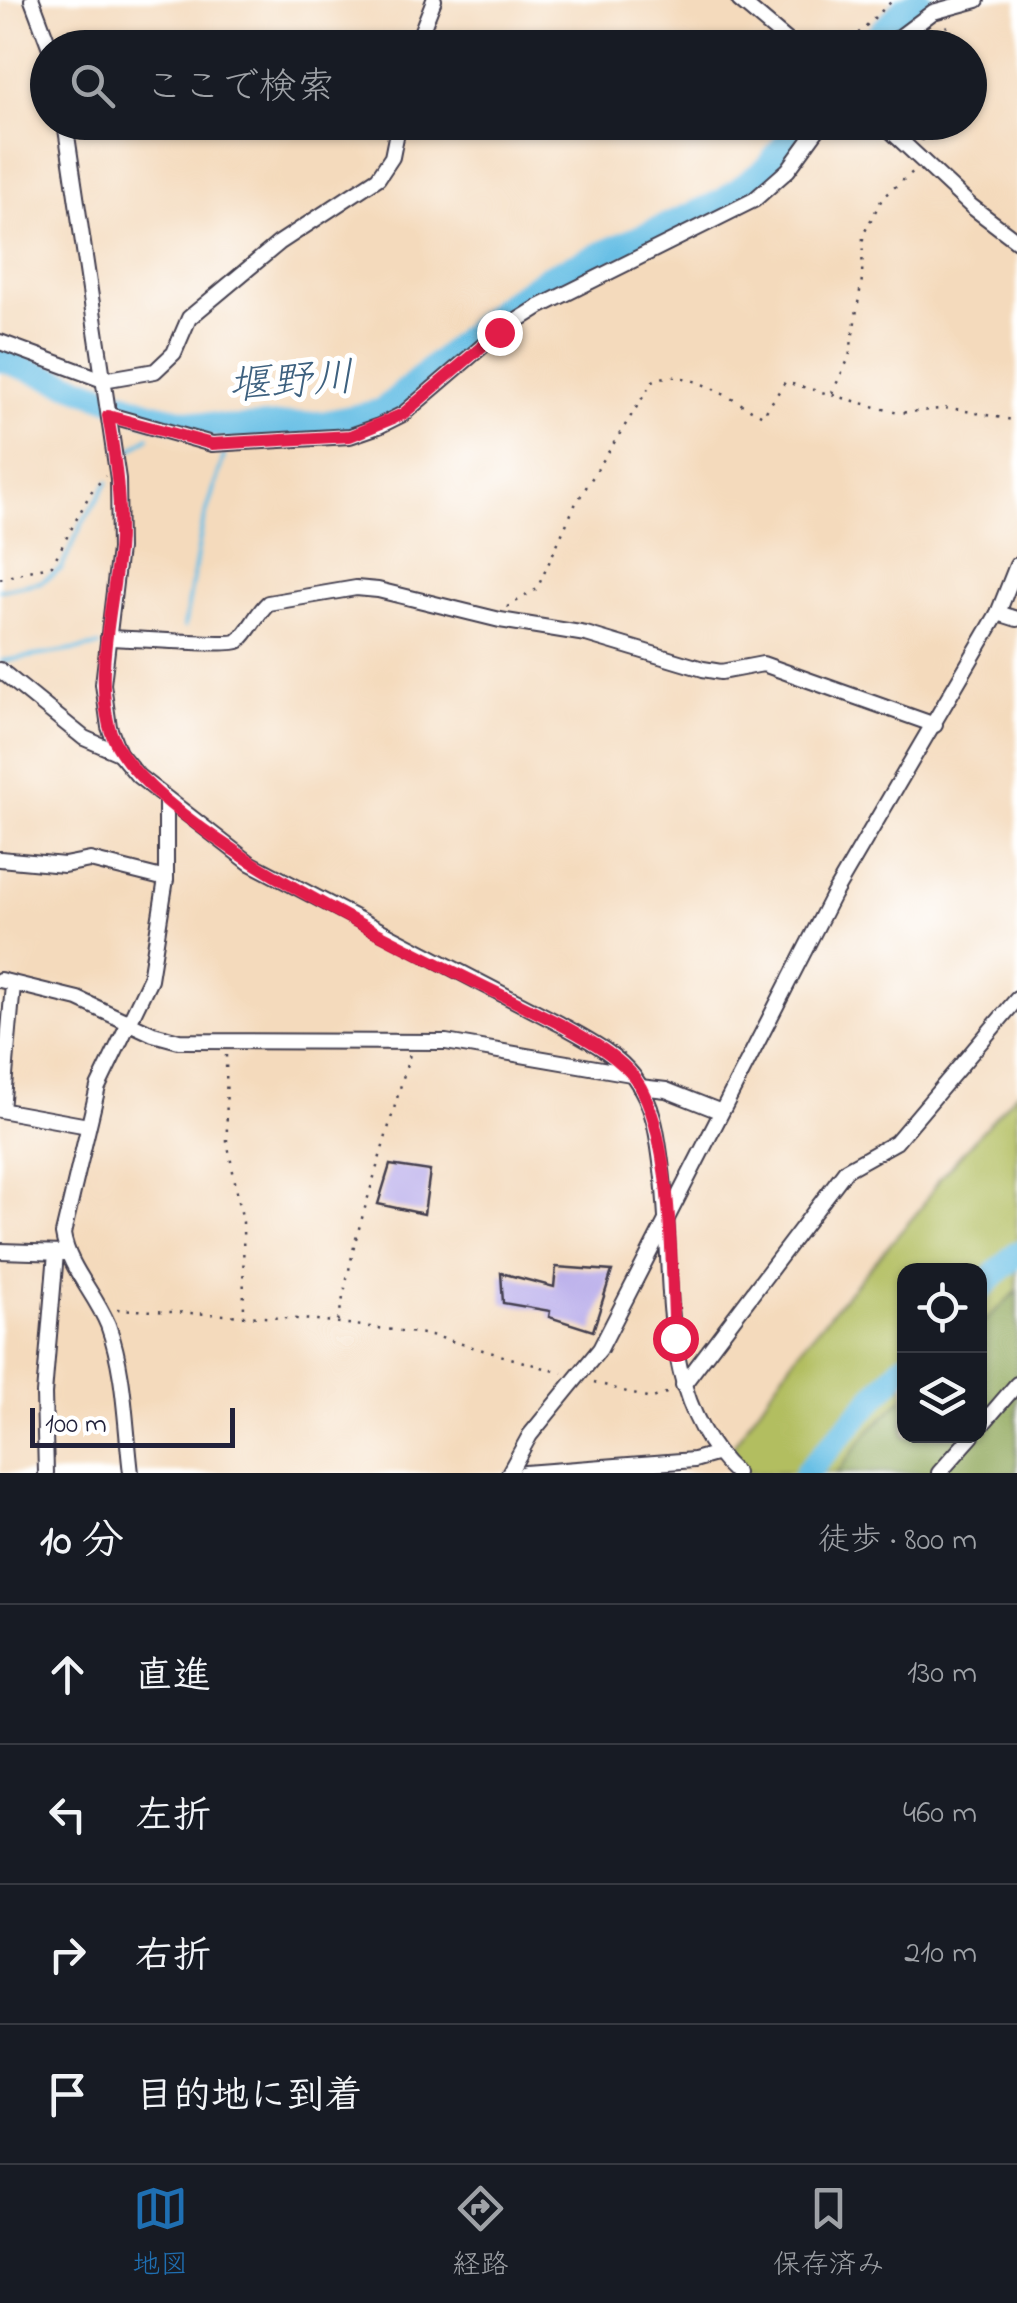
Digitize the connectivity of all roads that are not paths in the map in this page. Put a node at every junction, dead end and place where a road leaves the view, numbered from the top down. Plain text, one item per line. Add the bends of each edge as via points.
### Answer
1 (32, 0) edge
2 (434, 0) edge
3 (739, 0) edge
4 (977, 0) edge
5 (43, 30) edge
6 (422, 30) edge
7 (775, 30) edge
8 (905, 30) edge
9 (68, 140) edge
10 (395, 140) edge
11 (810, 140) edge
12 (900, 140) edge
13 (1017, 241) edge
14 (0, 342) edge
15 (104, 383) junction
16 (108, 413) junction
17 (1017, 565) edge
18 (998, 613) junction
19 (1017, 619) edge
20 (108, 638) junction
21 (0, 670) edge
22 (935, 726) junction
23 (119, 753) junction
24 (166, 800) junction
25 (0, 859) edge
26 (166, 879) junction
27 (6, 982) edge
28 (1017, 999) edge
29 (131, 1022) junction
30 (636, 1080) junction
31 (1, 1110) edge
32 (720, 1111) junction
33 (88, 1126) junction
34 (668, 1216) junction
35 (0, 1251) edge
36 (61, 1253) junction
37 (1017, 1384) edge
38 (683, 1385) junction
39 (987, 1419) edge
40 (966, 1443) edge
41 (715, 1454) junction
42 (46, 1473) edge
43 (130, 1473) edge
44 (510, 1473) edge
45 (525, 1473) edge
46 (736, 1473) edge
47 (939, 1473) edge

1 - 5 street
2 - 6 street
3 - 7 street
4 - 8 street
9 - 15 street
10 - 15 street via 378,178 279,243 189,318 174,353 154,371
11 - 16 street via 754,200 538,307 379,426 350,436 212,444
12 - 13 street
14 - 15 street
15 - 16 street
16 - 20 street via 119,548
17 - 18 street
18 - 19 street
18 - 22 street
20 - 22 street via 226,646 268,604 356,588 586,634 703,669 763,664
20 - 23 street via 103,684
21 - 23 street via 84,738
22 - 32 street via 833,895
23 - 24 street
24 - 26 street
24 - 30 street via 250,863 560,1024 602,1048
25 - 26 street via 64,865 90,860
26 - 29 street via 150,980
27 - 29 street via 78,999
27 - 31 street
28 - 38 street via 896,1142 836,1181
29 - 30 street via 179,1041 225,1044 414,1040
29 - 33 street via 98,1087
30 - 32 street
30 - 34 street via 658,1132
31 - 33 street
32 - 34 street
33 - 36 street
34 - 38 street
34 - 44 street via 600,1349 530,1436
35 - 36 street
36 - 42 street via 44,1394
36 - 43 street via 100,1308 122,1377
37 - 39 street
38 - 41 street
40 - 47 street
41 - 45 street
41 - 46 street

